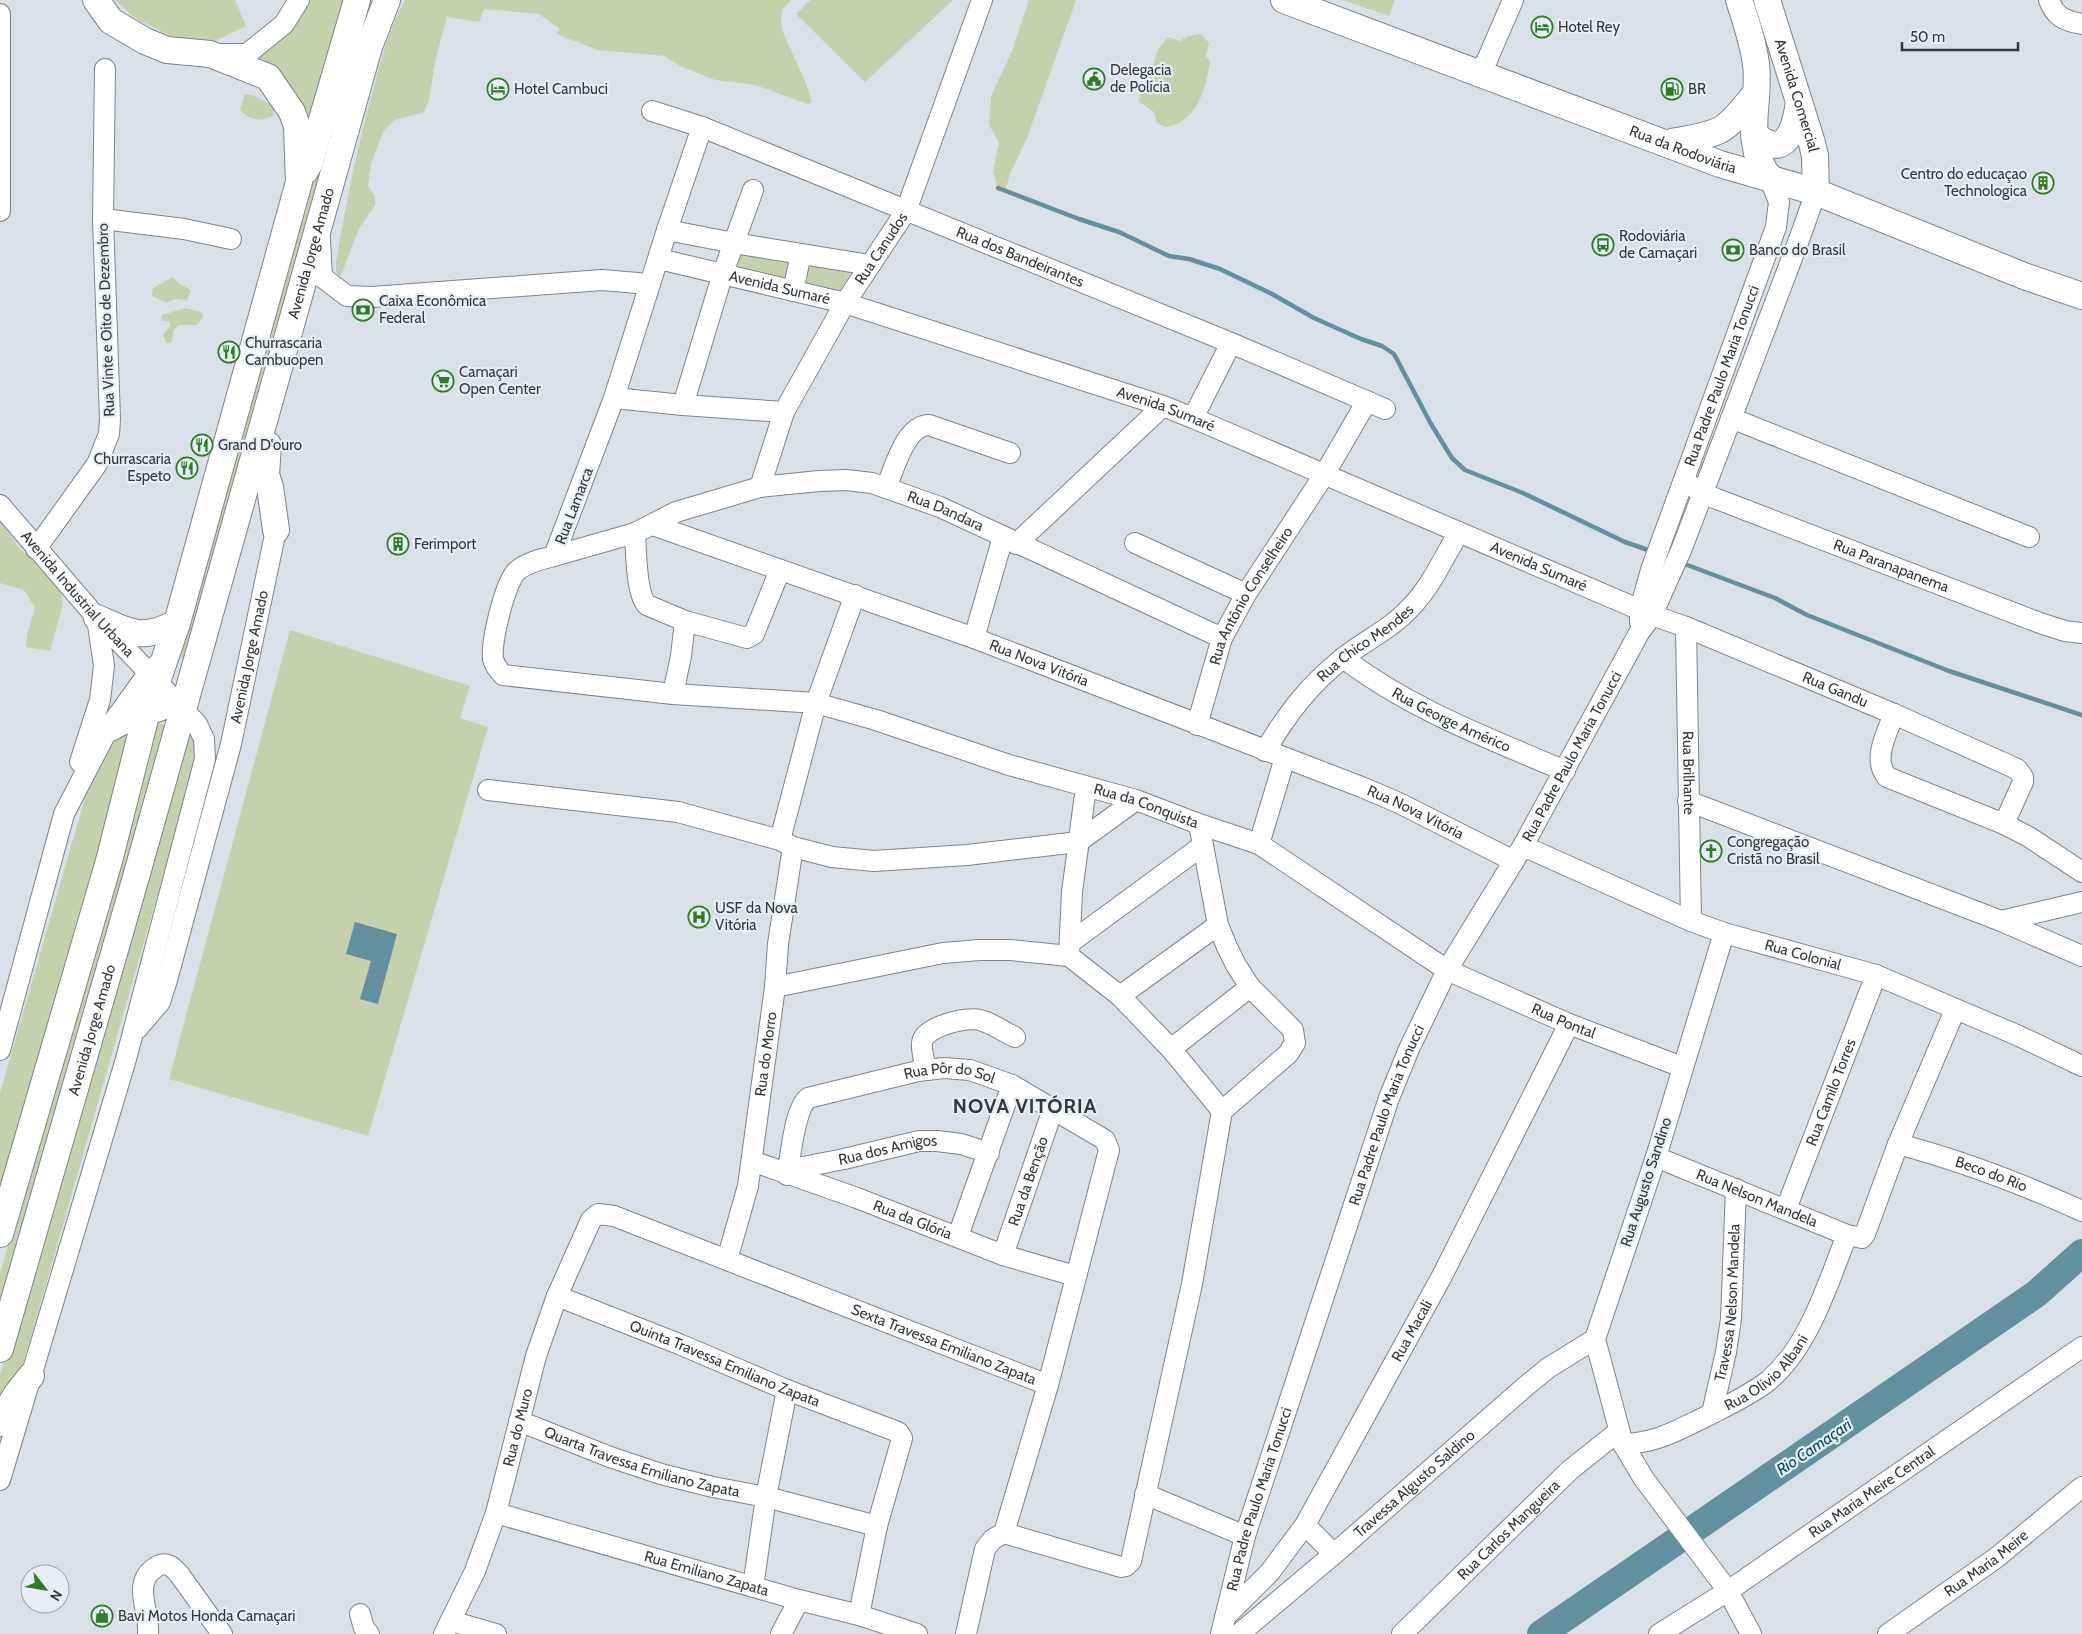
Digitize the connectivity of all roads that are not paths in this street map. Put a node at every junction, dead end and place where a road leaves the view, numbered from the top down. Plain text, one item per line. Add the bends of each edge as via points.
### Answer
1 (96, 0) edge
2 (299, 0) edge
3 (357, 0) edge
4 (388, 0) edge
5 (982, 0) edge
6 (1513, 0) edge
7 (1740, 0) edge
8 (1767, 0) edge
9 (2050, 0) edge
10 (1293, 1) edge
11 (0, 14) edge
12 (2082, 24) edge
13 (210, 54) junction
14 (105, 69) dead end
15 (1481, 74) junction
16 (1755, 94) junction
17 (1800, 102) junction
18 (652, 111) dead end
19 (702, 127) junction
20 (1754, 134) junction
21 (1667, 143) junction
22 (1814, 156) junction
23 (1769, 177) junction
24 (300, 182) junction
25 (753, 190) dead end
26 (1816, 192) junction
27 (1862, 210) junction
28 (0, 211) edge
29 (906, 211) junction
30 (103, 220) junction
31 (319, 226) junction
32 (667, 230) junction
33 (231, 239) dead end
34 (734, 243) junction
35 (801, 254) junction
36 (658, 259) junction
37 (870, 265) junction
38 (307, 270) junction
39 (723, 273) junction
40 (650, 284) junction
41 (793, 290) junction
42 (2082, 296) edge
43 (845, 303) junction
44 (1231, 343) junction
45 (614, 398) junction
46 (1367, 401) junction
47 (683, 406) junction
48 (1163, 406) junction
49 (1385, 409) dead end
50 (784, 412) junction
51 (1193, 418) junction
52 (1731, 418) junction
53 (1010, 453) dead end
54 (1324, 475) junction
55 (1683, 480) junction
56 (760, 487) junction
57 (886, 488) junction
58 (1703, 494) junction
59 (0, 505) edge
60 (653, 525) junction
61 (276, 530) joint
62 (1459, 532) junction
63 (635, 534) junction
64 (2028, 537) dead end
65 (1009, 541) junction
66 (1135, 543) dead end
67 (36, 548) junction
68 (554, 556) junction
69 (780, 570) junction
70 (1660, 574) junction
71 (1246, 594) junction
72 (855, 595) junction
73 (1646, 612) junction
74 (97, 618) junction
75 (685, 621) junction
76 (177, 623) junction
77 (1686, 627) junction
78 (2082, 632) edge
79 (974, 638) junction
80 (1222, 638) junction
81 (1343, 658) junction
82 (157, 670) junction
83 (673, 694) junction
84 (816, 703) junction
85 (182, 710) junction
86 (147, 711) junction
87 (1894, 714) junction
88 (1198, 725) junction
89 (108, 729) junction
90 (1266, 750) junction
91 (1286, 758) junction
92 (1565, 771) junction
93 (1086, 787) junction
94 (488, 790) dead end
95 (1136, 800) junction
96 (1688, 801) junction
97 (64, 814) junction
98 (1199, 824) junction
99 (2004, 824) junction
100 (1078, 842) junction
101 (786, 844) junction
102 (1259, 844) junction
103 (1202, 846) junction
104 (1518, 854) junction
105 (2082, 872) edge
106 (2082, 902) edge
107 (1690, 921) junction
108 (2001, 922) junction
109 (1218, 925) junction
110 (1724, 933) junction
111 (1070, 949) junction
112 (2082, 956) edge
113 (1447, 970) junction
114 (1876, 975) junction
115 (1250, 986) junction
116 (774, 987) junction
117 (1120, 996) junction
118 (1955, 1010) junction
119 (1569, 1024) junction
120 (133, 1034) junction
121 (1015, 1037) dead end
122 (1171, 1049) junction
123 (0, 1050) edge
124 (2082, 1066) edge
125 (1682, 1067) junction
126 (926, 1070) junction
127 (1012, 1085) junction
128 (1053, 1109) junction
129 (1222, 1111) junction
130 (1898, 1144) junction
131 (989, 1152) junction
132 (1656, 1157) junction
133 (752, 1161) junction
134 (788, 1172) junction
135 (1736, 1189) junction
136 (1786, 1209) junction
137 (2082, 1211) edge
138 (591, 1220) joint
139 (0, 1234) edge
140 (958, 1236) junction
141 (1853, 1236) junction
142 (1003, 1254) junction
143 (727, 1260) junction
144 (1075, 1276) junction
145 (557, 1296) junction
146 (1595, 1339) junction
147 (2082, 1347) edge
148 (0, 1349) edge
149 (31, 1376) junction
150 (1048, 1385) junction
151 (787, 1390) junction
152 (1712, 1413) junction
153 (519, 1420) junction
154 (0, 1423) edge
155 (1621, 1438) junction
156 (0, 1480) edge
157 (2082, 1487) edge
158 (1145, 1494) junction
159 (766, 1498) junction
160 (496, 1512) junction
161 (1305, 1525) junction
162 (878, 1526) junction
163 (1004, 1533) junction
164 (1245, 1536) junction
165 (1334, 1554) junction
166 (753, 1587) junction
167 (1728, 1590) junction
168 (799, 1600) junction
169 (360, 1614) dead end
170 (859, 1615) junction
171 (1223, 1626) edge
172 (448, 1627) edge
173 (148, 1634) edge
174 (222, 1634) edge
175 (369, 1634) edge
176 (496, 1634) edge
177 (781, 1634) edge
178 (917, 1634) edge
179 (966, 1634) edge
180 (1239, 1634) edge
181 (1402, 1634) edge
182 (1659, 1634) edge
183 (1751, 1634) edge
184 (1888, 1634) edge

1 - 13 main road, Avenida Jorge Amado via 111,21 145,41 167,50
2 - 13 street via 284,24 247,54
3 - 24 main road via 309,164
4 - 31 main road, Avenida Jorge Amado via 369,47
5 - 29 street, Rua Canudos
6 - 15 street
7 - 16 main road, Avenida Comercial via 1753,43
8 - 17 main road, Avenida Comercial
9 - 12 street via 2059,16 2068,22
10 - 15 main road, Rua da Rodoviária
11 - 28 street
13 - 24 main road, Avenida Jorge Amado via 268,77 292,112 297,126
14 - 30 street, Rua Vinte e Oito de Dezembro
15 - 21 main road, Rua da Rodoviária
16 - 20 main road, Avenida Comercial
16 - 21 main road via 1720,130
17 - 20 main road via 1796,124 1785,141 1778,145 1764,143
17 - 22 main road, Avenida Comercial
18 - 19 street, Rua dos Bandeirantes
19 - 29 street, Rua dos Bandeirantes
19 - 32 street, Rua Lamarca
20 - 23 main road, Avenida Comercial via 1759,160
21 - 23 main road, Rua da Rodoviária via 1720,164
22 - 26 main road, Avenida Comercial
22 - 27 main road via 1839,191
23 - 26 main road, Rua da Rodoviária
23 - 55 street, Rua Padre Paulo Maria Tonucci via 1779,202 1776,227
24 - 76 main road, Avenida Jorge Amado
25 - 34 street
26 - 27 main road, Rua da Rodoviária
26 - 52 street, Rua Padre Paulo Maria Tonucci
27 - 42 main road, Rua da Rodoviária
29 - 37 street, Rua Canudos
29 - 44 street, Rua dos Bandeirantes
30 - 33 street via 184,229
30 - 67 street, Rua Vinte e Oito de Dezembro via 109,434 97,464
31 - 38 main road, Avenida Jorge Amado
31 - 40 street via 322,277 348,296 372,297 602,280
32 - 34 street
32 - 36 street, Rua Lamarca
34 - 35 street
34 - 39 street
35 - 37 street
35 - 41 street
36 - 39 street, Avenida Sumaré
36 - 40 street, Rua Lamarca
37 - 43 street, Rua Canudos
38 - 61 main road via 302,309 267,449 266,475
38 - 85 main road, Avenida Jorge Amado
39 - 41 street, Avenida Sumaré
39 - 47 street
40 - 45 street, Rua Lamarca
41 - 43 street, Avenida Sumaré
43 - 48 street, Avenida Sumaré
43 - 50 street, Rua Canudos
44 - 46 street, Rua dos Bandeirantes
44 - 51 street
45 - 47 street
45 - 68 street, Rua Lamarca
46 - 49 street, Rua dos Bandeirantes
46 - 54 street, Rua Antônio Conselheiro
47 - 50 street
48 - 51 street, Avenida Sumaré
48 - 65 street
50 - 56 street, Rua Canudos
51 - 54 street, Avenida Sumaré
52 - 58 street, Rua Padre Paulo Maria Tonucci
52 - 64 street
53 - 57 street via 923,425 907,439
54 - 62 street, Avenida Sumaré
54 - 71 street, Rua Antônio Conselheiro
55 - 58 street, Rua Paranapanema
55 - 70 street, Rua Padre Paulo Maria Tonucci via 1662,540
56 - 57 street, Rua Dandara via 846,480
56 - 60 street, Rua Dandara via 676,512
57 - 65 street, Rua Dandara via 940,507
58 - 70 street, Rua Padre Paulo Maria Tonucci via 1682,548
58 - 78 street, Rua Paranapanema via 2040,624
59 - 67 street, Avenida Industrial Urbana
60 - 63 street
60 - 69 street, Rua Nova Vitória
61 - 120 street, Avenida Jorge Amado via 231,744 167,980 160,1002
62 - 73 street, Avenida Sumaré
62 - 81 street, Rua Chico Mendes via 1424,591 1409,609
63 - 68 street
63 - 75 street via 643,601
65 - 79 street
65 - 80 street, Rua Dandara
66 - 71 street
67 - 74 street, Avenida Industrial Urbana
68 - 83 street, Rua Lamarca via 529,564 517,570 512,577 492,650 496,669 503,675
69 - 72 street, Rua Nova Vitória
69 - 75 street via 759,623 747,638
70 - 73 street, Rua Padre Paulo Maria Tonucci
71 - 80 street, Rua Antônio Conselheiro
72 - 79 street, Rua Nova Vitória
72 - 84 street, Rua do Morro
73 - 77 street, Rua Gandu
73 - 92 street, Rua Padre Paulo Maria Tonucci via 1639,633
74 - 76 main road via 142,634
74 - 82 street, Avenida Industrial Urbana
74 - 97 street via 104,666 100,700
75 - 83 street
76 - 82 main road, Avenida Jorge Amado
77 - 87 street, Rua Gandu
77 - 96 street, Rua Brilhante
79 - 88 street, Rua Nova Vitória
80 - 88 street, Rua Antônio Conselheiro
81 - 90 street, Rua Chico Mendes via 1300,698
81 - 92 street, Rua George Américo via 1373,681 1428,712
82 - 85 street, Avenida Jorge Amado
82 - 86 main road, Avenida Jorge Amado
82 - 89 street
83 - 84 street, Rua Lamarca
84 - 93 street, Rua da Conquista
84 - 101 street, Rua do Morro
85 - 86 main road via 164,708
85 - 120 street, Avenida Jorge Amado via 197,724 204,739 205,758
85 - 148 main road, Avenida Jorge Amado
86 - 89 main road
86 - 139 main road, Avenida Jorge Amado via 106,870
87 - 99 street via 1881,752 1882,771 1886,777
87 - 99 street, Rua Gandu via 2017,769 2023,782
88 - 90 street, Rua Nova Vitória
89 - 97 street
90 - 91 street, Rua Nova Vitória
91 - 102 street
91 - 104 street, Rua Nova Vitória
92 - 104 street, Rua Padre Paulo Maria Tonucci
93 - 95 street, Rua da Conquista
93 - 100 street
94 - 101 street via 678,812
95 - 98 street, Rua da Conquista
95 - 100 street
96 - 107 street, Rua Brilhante
96 - 108 street
97 - 123 street
98 - 102 street, Rua da Conquista
98 - 103 street
99 - 105 street
100 - 101 street via 967,855 874,860 832,857
100 - 111 street
101 - 116 street, Rua do Morro
102 - 113 street, Rua da Conquista
103 - 109 street
103 - 111 street
104 - 107 street, Rua Colonial
104 - 113 street, Rua Padre Paulo Maria Tonucci
106 - 108 street
107 - 110 street, Rua Colonial
108 - 112 street
109 - 115 street via 1231,956
109 - 117 street
110 - 114 street, Rua Colonial
110 - 125 street, Rua Augusto Sandino
111 - 116 street via 943,953
111 - 117 street
113 - 119 street, Rua Pontal
113 - 164 street, Rua Padre Paulo Maria Tonucci via 1389,1098
114 - 118 street, Rua Colonial
114 - 136 street, Rua Camilo Torres
115 - 122 street
115 - 129 street via 1293,1030 1295,1042 1288,1054
116 - 133 street, Rua do Morro
117 - 122 street
118 - 124 street, Rua Colonial
118 - 130 street, Rua Olivio Albani
119 - 125 street, Rua Pontal
119 - 161 street, Rua Macali via 1442,1276
120 - 149 street, Avenida Jorge Amado
121 - 126 street via 974,1019 938,1027 924,1036 922,1043
122 - 129 street
125 - 132 street, Rua Augusto Sandino
126 - 127 street, Rua Pôr do Sol via 970,1070
126 - 134 street, Rua Pôr do Sol via 808,1098 801,1107
127 - 128 street
127 - 131 street, Rua Pôr do Sol
128 - 142 street, Rua da Benção
128 - 144 street via 1104,1140 1109,1150
129 - 158 street via 1192,1284
130 - 137 street, Beco do Rio via 1986,1170
130 - 141 street, Rua Olivio Albani via 1865,1234
131 - 134 street, Rua dos Amigos via 961,1144 919,1141
131 - 140 street, Rua Pôr do Sol
132 - 135 street, Rua Nelson Mandela
132 - 146 street, Rua Augusto Sandino
133 - 134 street, Rua da Glória
133 - 143 street, Rua do Morro
134 - 140 street, Rua da Glória
135 - 136 street, Rua Nelson Mandela
135 - 152 street, Travessa Nelson Mandela via 1731,1319
136 - 141 street, Rua Nelson Mandela
138 - 143 street, Sexta Travessa Emiliano Zapata via 598,1214 614,1216
138 - 145 street, Rua do Muro
140 - 142 street, Rua da Glória
141 - 152 street, Rua Olivio Albani via 1815,1316 1785,1362 1750,1393
142 - 144 street, Rua da Glória
143 - 150 street, Sexta Travessa Emiliano Zapata
144 - 150 street
145 - 151 street, Quinta Travessa Emiliano Zapata
145 - 153 street, Rua do Muro
146 - 155 street
146 - 165 street, Travessa Algusto Saldino via 1526,1386
147 - 167 street, Rua Maria Meire Central
149 - 154 main road
149 - 156 street, Avenida Jorge Amado
150 - 163 street, Sexta Travessa Emiliano Zapata
151 - 159 street
151 - 162 street, Quinta Travessa Emiliano Zapata via 894,1428 902,1438
152 - 155 street, Rua Olivio Albani via 1643,1444
153 - 159 street, Quarta Travessa Emiliano Zapata via 661,1474
153 - 160 street, Rua do Muro
155 - 167 street via 1644,1479
155 - 181 street, Rua Carlos Mangueira via 1570,1470
157 - 184 street, Rua Maria Meire via 1996,1558
158 - 163 street via 1131,1561 1126,1566
158 - 164 street
159 - 162 street, Quarta Travessa Emiliano Zapata
159 - 166 street
160 - 166 street, Rua Emiliano Zapata
160 - 172 street, Rua do Muro via 475,1571
161 - 165 street
161 - 171 street, Rua Macali
162 - 170 street
163 - 179 street via 993,1539 986,1549
164 - 171 street, Rua Padre Paulo Maria Tonucci
165 - 180 street, Travessa Algusto Saldino
166 - 168 street, Rua Emiliano Zapata
167 - 182 street, Rua Maria Meire Central
167 - 183 street
168 - 170 street, Rua Emiliano Zapata
168 - 177 street
169 - 175 street
170 - 178 street, Rua Emiliano Zapata
172 - 176 street
173 - 174 street via 143,1585 145,1577 161,1564 172,1566 179,1574

